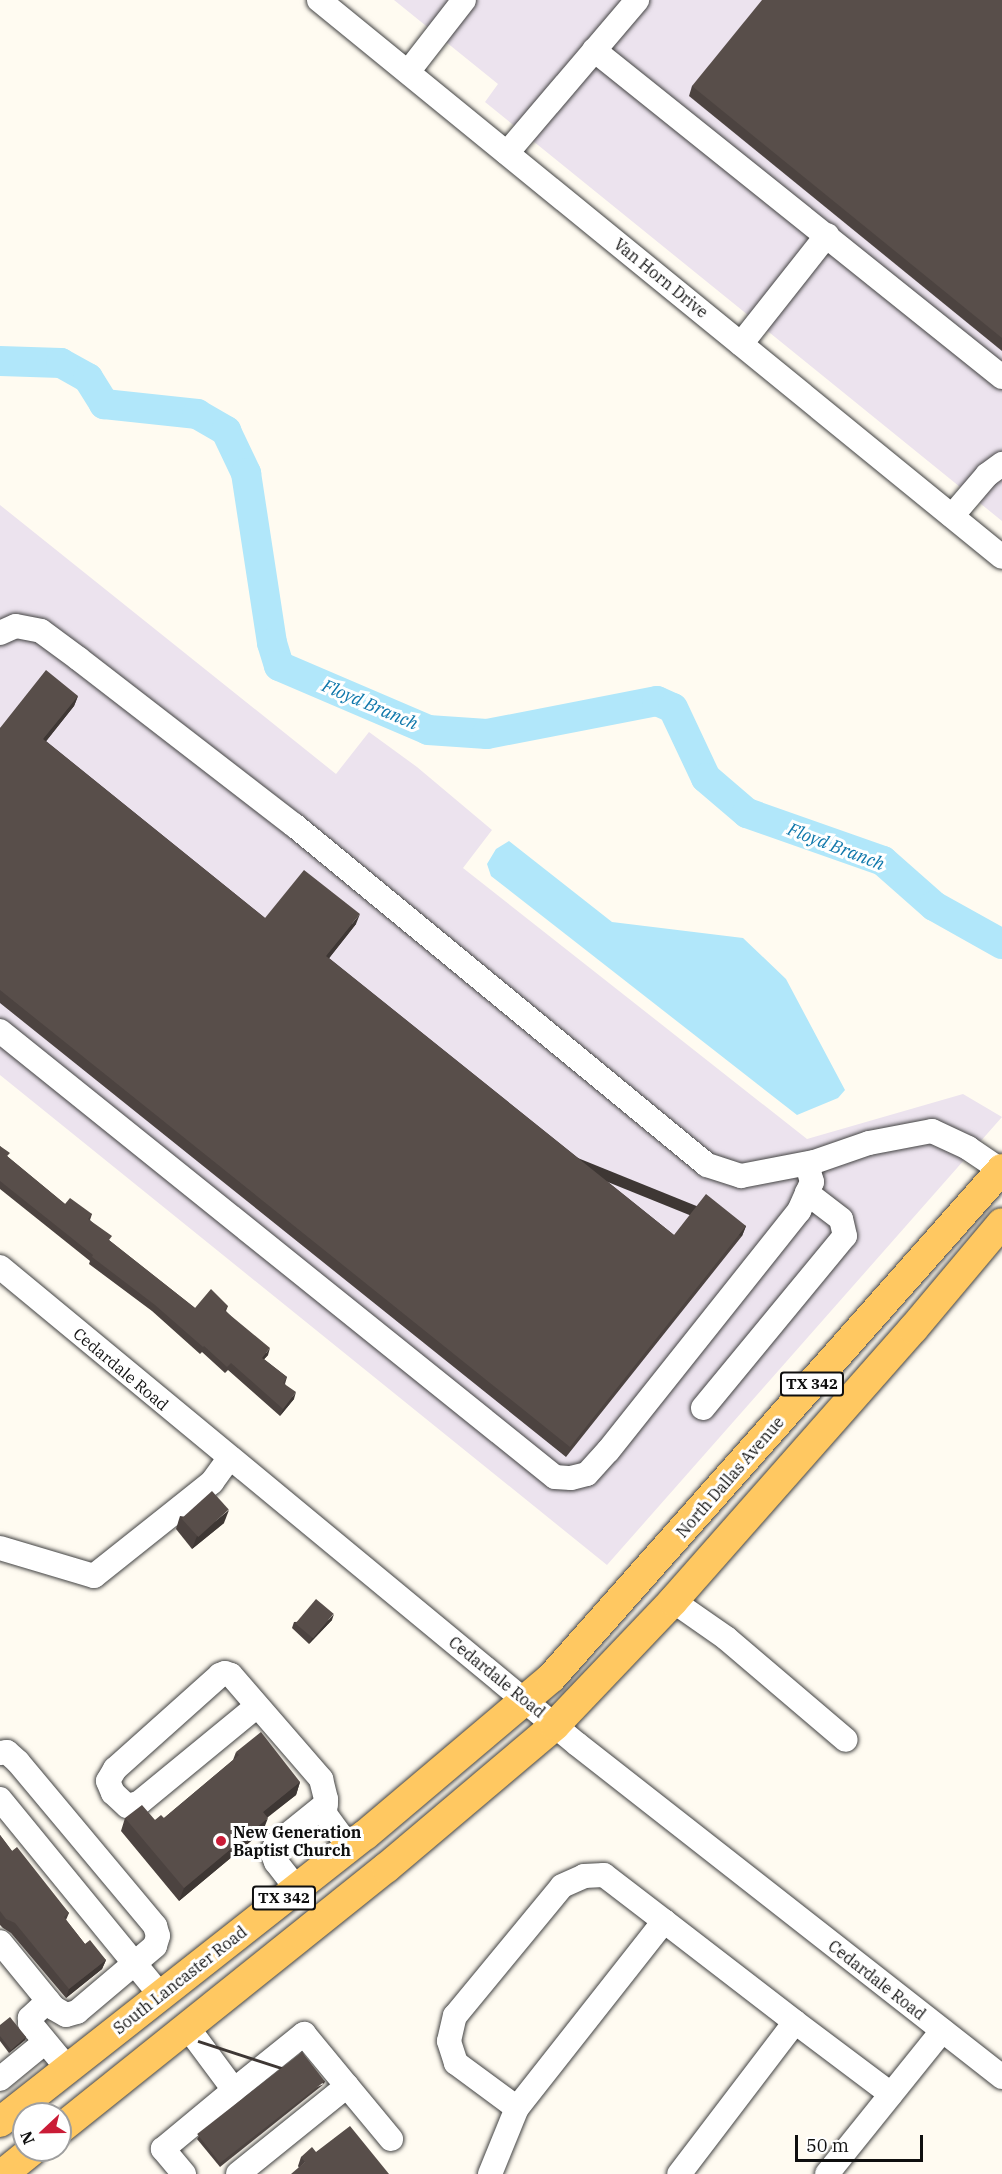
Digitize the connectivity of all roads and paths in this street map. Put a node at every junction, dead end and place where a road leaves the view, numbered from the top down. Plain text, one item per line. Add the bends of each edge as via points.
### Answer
1 (319, 0) edge
2 (464, 0) edge
3 (637, 0) edge
4 (594, 50) junction
5 (408, 72) junction
6 (507, 153) junction
7 (827, 235) junction
8 (741, 344) junction
9 (1002, 377) edge
10 (1002, 464) edge
11 (952, 516) junction
12 (1002, 557) edge
13 (0, 633) edge
14 (0, 1031) edge
15 (807, 1164) junction
16 (1002, 1170) edge
17 (807, 1192) junction
18 (1002, 1223) edge
19 (5, 1279) edge
20 (703, 1408) dead end
21 (229, 1459) junction
22 (0, 1548) edge
23 (673, 1601) junction
24 (526, 1701) junction
25 (256, 1706) junction
26 (555, 1725) junction
27 (846, 1740) dead end
28 (0, 1753) edge
29 (0, 1799) edge
30 (326, 1804) junction
31 (349, 1847) junction
32 (297, 1889) junction
33 (664, 1921) junction
34 (0, 1942) edge
35 (134, 1963) junction
36 (161, 1996) junction
37 (48, 2001) junction
38 (795, 2022) junction
39 (188, 2028) junction
40 (942, 2031) junction
41 (45, 2042) junction
42 (68, 2068) junction
43 (1002, 2077) edge
44 (0, 2079) edge
45 (347, 2086) junction
46 (242, 2090) junction
47 (891, 2094) junction
48 (5, 2106) edge
49 (517, 2108) junction
50 (72, 2120) edge
51 (391, 2139) dead end
52 (243, 2163) edge
53 (184, 2174) edge
54 (490, 2174) edge
55 (679, 2174) edge
56 (827, 2174) edge

1 - 5 street, Van Horn Drive
2 - 5 street
3 - 4 street
4 - 6 street
4 - 7 street
5 - 6 street, Van Horn Drive
6 - 8 street, Van Horn Drive
7 - 8 street
7 - 9 street
8 - 11 street, Van Horn Drive
10 - 11 street via 987,475
11 - 12 street, Van Horn Drive
13 - 15 street via 16,626 41,631 79,659 294,825 707,1165 741,1176
14 - 17 street via 555,1477 587,1474 799,1211
15 - 16 street via 869,1143 932,1131
15 - 17 street via 812,1182
16 - 24 main road, North Dallas Avenue / TX 342 via 614,1608
17 - 20 street via 841,1219 845,1236
18 - 23 main road, TX 342
19 - 21 street, Cedardale Road
21 - 22 street via 212,1482 94,1576
21 - 24 street, Cedardale Road
23 - 26 main road, TX 342
23 - 27 street via 726,1638
24 - 26 street, Cedardale Road
24 - 31 main road, South Lancaster Road / TX 342
25 - 25 street via 231,1676 220,1675 115,1768 108,1781 113,1793 127,1806 139,1803
25 - 30 street via 321,1779
26 - 39 main road, TX 342
26 - 40 street, Cedardale Road
28 - 35 street via 7,1752 18,1762 154,1926 158,1936 155,1946
29 - 35 street
30 - 31 street via 326,1814
30 - 32 street via 276,1844 272,1852
31 - 32 main road, South Lancaster Road / TX 342
32 - 36 main road, South Lancaster Road / TX 342
33 - 38 street
33 - 49 street
33 - 49 street via 604,1875 584,1876 562,1886 455,2016 449,2041 456,2063
34 - 37 street
35 - 36 street
35 - 37 street via 76,2012 66,2015
36 - 42 main road, South Lancaster Road / TX 342
37 - 41 street via 29,2020
38 - 47 street
38 - 55 street
39 - 46 street
39 - 50 main road, TX 342
40 - 43 street, Cedardale Road
40 - 47 street
41 - 42 street
41 - 44 street
42 - 48 main road, South Lancaster Road / TX 342
45 - 46 street via 304,2034 279,2062
45 - 51 street
45 - 52 street via 312,2104
46 - 53 street via 163,2149
47 - 56 street
49 - 54 street

